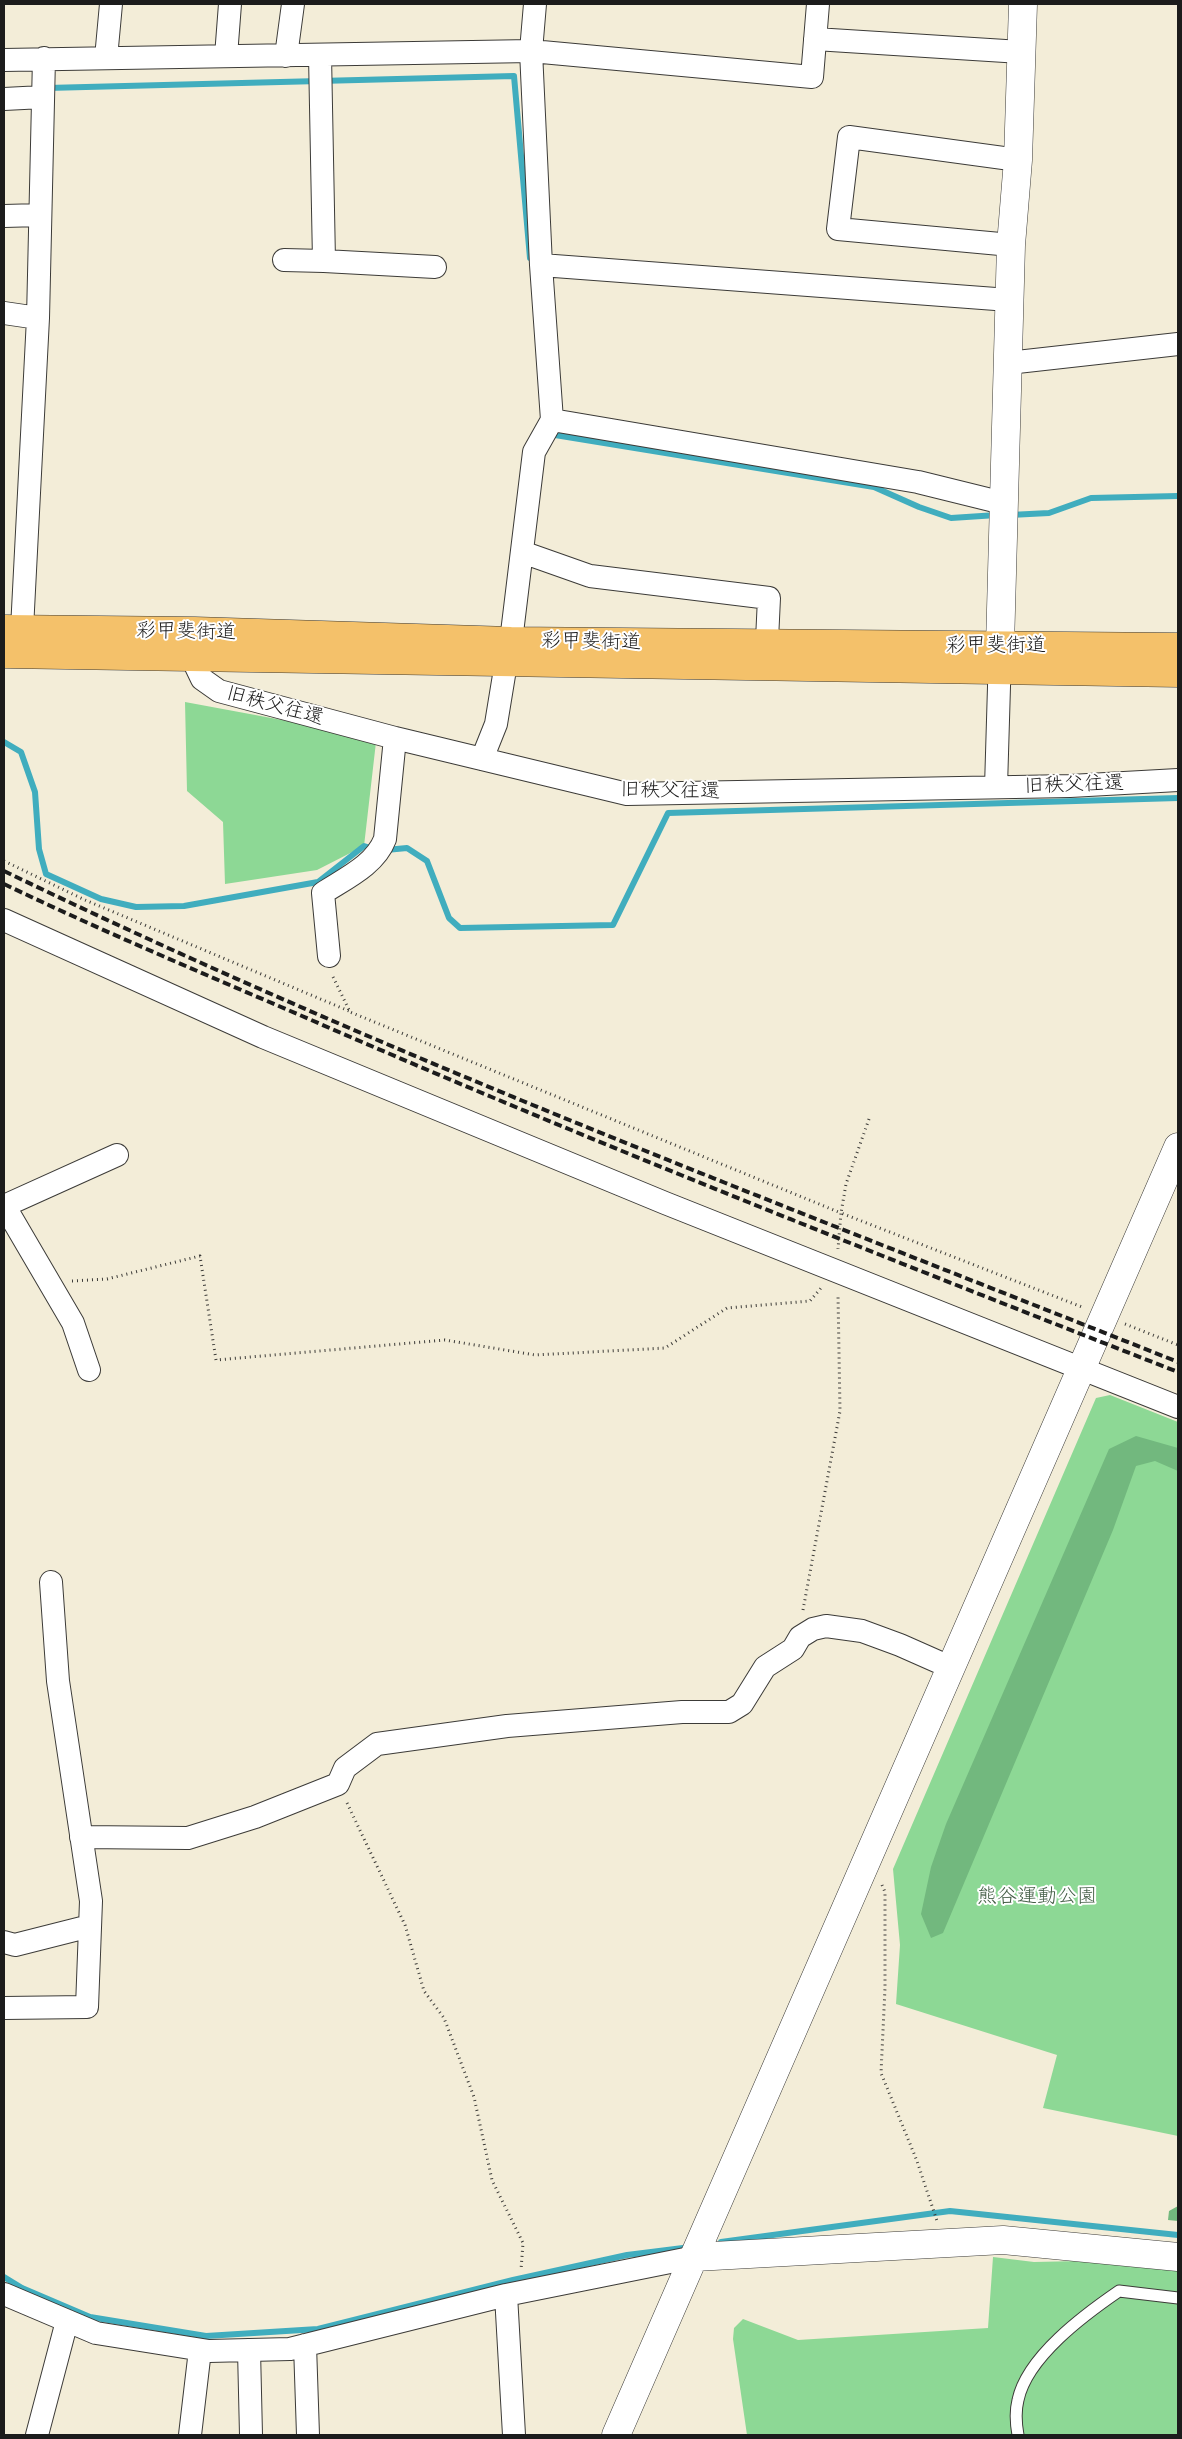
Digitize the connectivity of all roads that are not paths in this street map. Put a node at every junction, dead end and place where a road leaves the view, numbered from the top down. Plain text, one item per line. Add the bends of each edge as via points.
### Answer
1 (110, 4) edge
2 (230, 4) edge
3 (293, 4) edge
4 (535, 4) edge
5 (818, 4) edge
6 (1023, 4) edge
7 (815, 39) junction
8 (531, 51) junction
9 (1021, 52) junction
10 (320, 55) junction
11 (226, 56) junction
12 (286, 56) junction
13 (44, 58) junction
14 (106, 58) junction
15 (4, 60) edge
16 (43, 97) junction
17 (4, 99) edge
18 (1018, 160) junction
19 (40, 215) junction
20 (4, 216) edge
21 (1011, 245) junction
22 (284, 260) dead end
23 (324, 260) junction
24 (540, 265) junction
25 (435, 267) dead end
26 (1009, 300) junction
27 (4, 313) edge
28 (38, 318) junction
29 (1178, 344) edge
30 (1008, 363) junction
31 (552, 420) junction
32 (1003, 503) junction
33 (522, 552) junction
34 (13, 629) edge
35 (1178, 647) edge
36 (508, 652) junction
37 (4, 654) edge
38 (192, 656) junction
39 (766, 656) junction
40 (1000, 658) junction
41 (1178, 673) edge
42 (395, 738) junction
43 (482, 759) junction
44 (1178, 780) edge
45 (996, 787) junction
46 (4, 920) edge
47 (329, 956) road end
48 (1178, 1148) edge
49 (118, 1155) dead end
50 (4, 1206) edge
51 (1082, 1369) junction
52 (89, 1370) dead end
53 (1178, 1407) edge
54 (51, 1582) dead end
55 (952, 1668) junction
56 (81, 1837) junction
57 (90, 1926) junction
58 (4, 1942) edge
59 (4, 2008) edge
60 (695, 2257) junction
61 (1178, 2257) edge
62 (513, 2293) junction
63 (4, 2294) edge
64 (1178, 2298) edge
65 (67, 2321) junction
66 (305, 2345) junction
67 (200, 2350) junction
68 (249, 2350) junction
69 (37, 2435) edge
70 (190, 2435) edge
71 (251, 2435) edge
72 (308, 2435) edge
73 (514, 2435) edge
74 (616, 2435) edge
75 (1018, 2435) edge

1 - 14 street
2 - 11 street
3 - 12 street
4 - 8 street
5 - 7 street
6 - 9 street
7 - 8 street via 812,77
7 - 9 street
8 - 10 street
8 - 24 street
9 - 18 street
10 - 12 street
10 - 23 street
11 - 12 street
11 - 14 street
13 - 14 street
13 - 15 street
13 - 16 street
16 - 17 street
16 - 19 street
18 - 21 street
18 - 21 street via 849,137 838,229
19 - 20 street
19 - 28 street
21 - 26 street
22 - 23 street
23 - 25 street
24 - 26 street
24 - 31 street
26 - 30 street
27 - 28 street
28 - 34 street
29 - 30 street
30 - 32 street
31 - 32 street via 918,482
31 - 33 street via 534,452
32 - 40 street
33 - 36 street
33 - 39 street via 590,576 769,598
34 - 36 highway, 彩甲斐街道 via 195,631
35 - 40 highway, 彩甲斐街道
36 - 38 highway, 彩甲斐街道
36 - 39 highway, 彩甲斐街道
36 - 43 street via 496,724
37 - 38 highway, 彩甲斐街道
38 - 42 street, 旧秩父往還 via 202,679 219,691
39 - 40 highway, 彩甲斐街道
40 - 41 highway, 彩甲斐街道
40 - 45 street
42 - 43 street, 旧秩父往還
42 - 47 street via 385,839 381,850 366,865 323,893
43 - 45 street, 旧秩父往還 via 627,794
44 - 45 street, 旧秩父往還
46 - 51 street via 263,1037 665,1203
48 - 51 street
49 - 50 street
50 - 52 street via 73,1323
51 - 53 street
51 - 55 street
54 - 56 street via 58,1680
55 - 56 street via 862,1631 826,1626 800,1637 793,1650 765,1667 742,1704 729,1712 682,1712 507,1726 377,1744 345,1768 338,1784 255,1817 188,1838
55 - 60 street
56 - 57 street via 91,1902
57 - 58 street via 15,1945
57 - 59 street via 88,2007
60 - 61 street via 1003,2240
60 - 62 street
60 - 74 street
62 - 66 street
62 - 73 street
63 - 65 street
64 - 75 lane via 1119,2291 1078,2319 1034,2366 1018,2399
65 - 67 street via 96,2333
65 - 69 street
66 - 68 street via 290,2349
66 - 72 street
67 - 68 street
67 - 70 street
68 - 71 street

